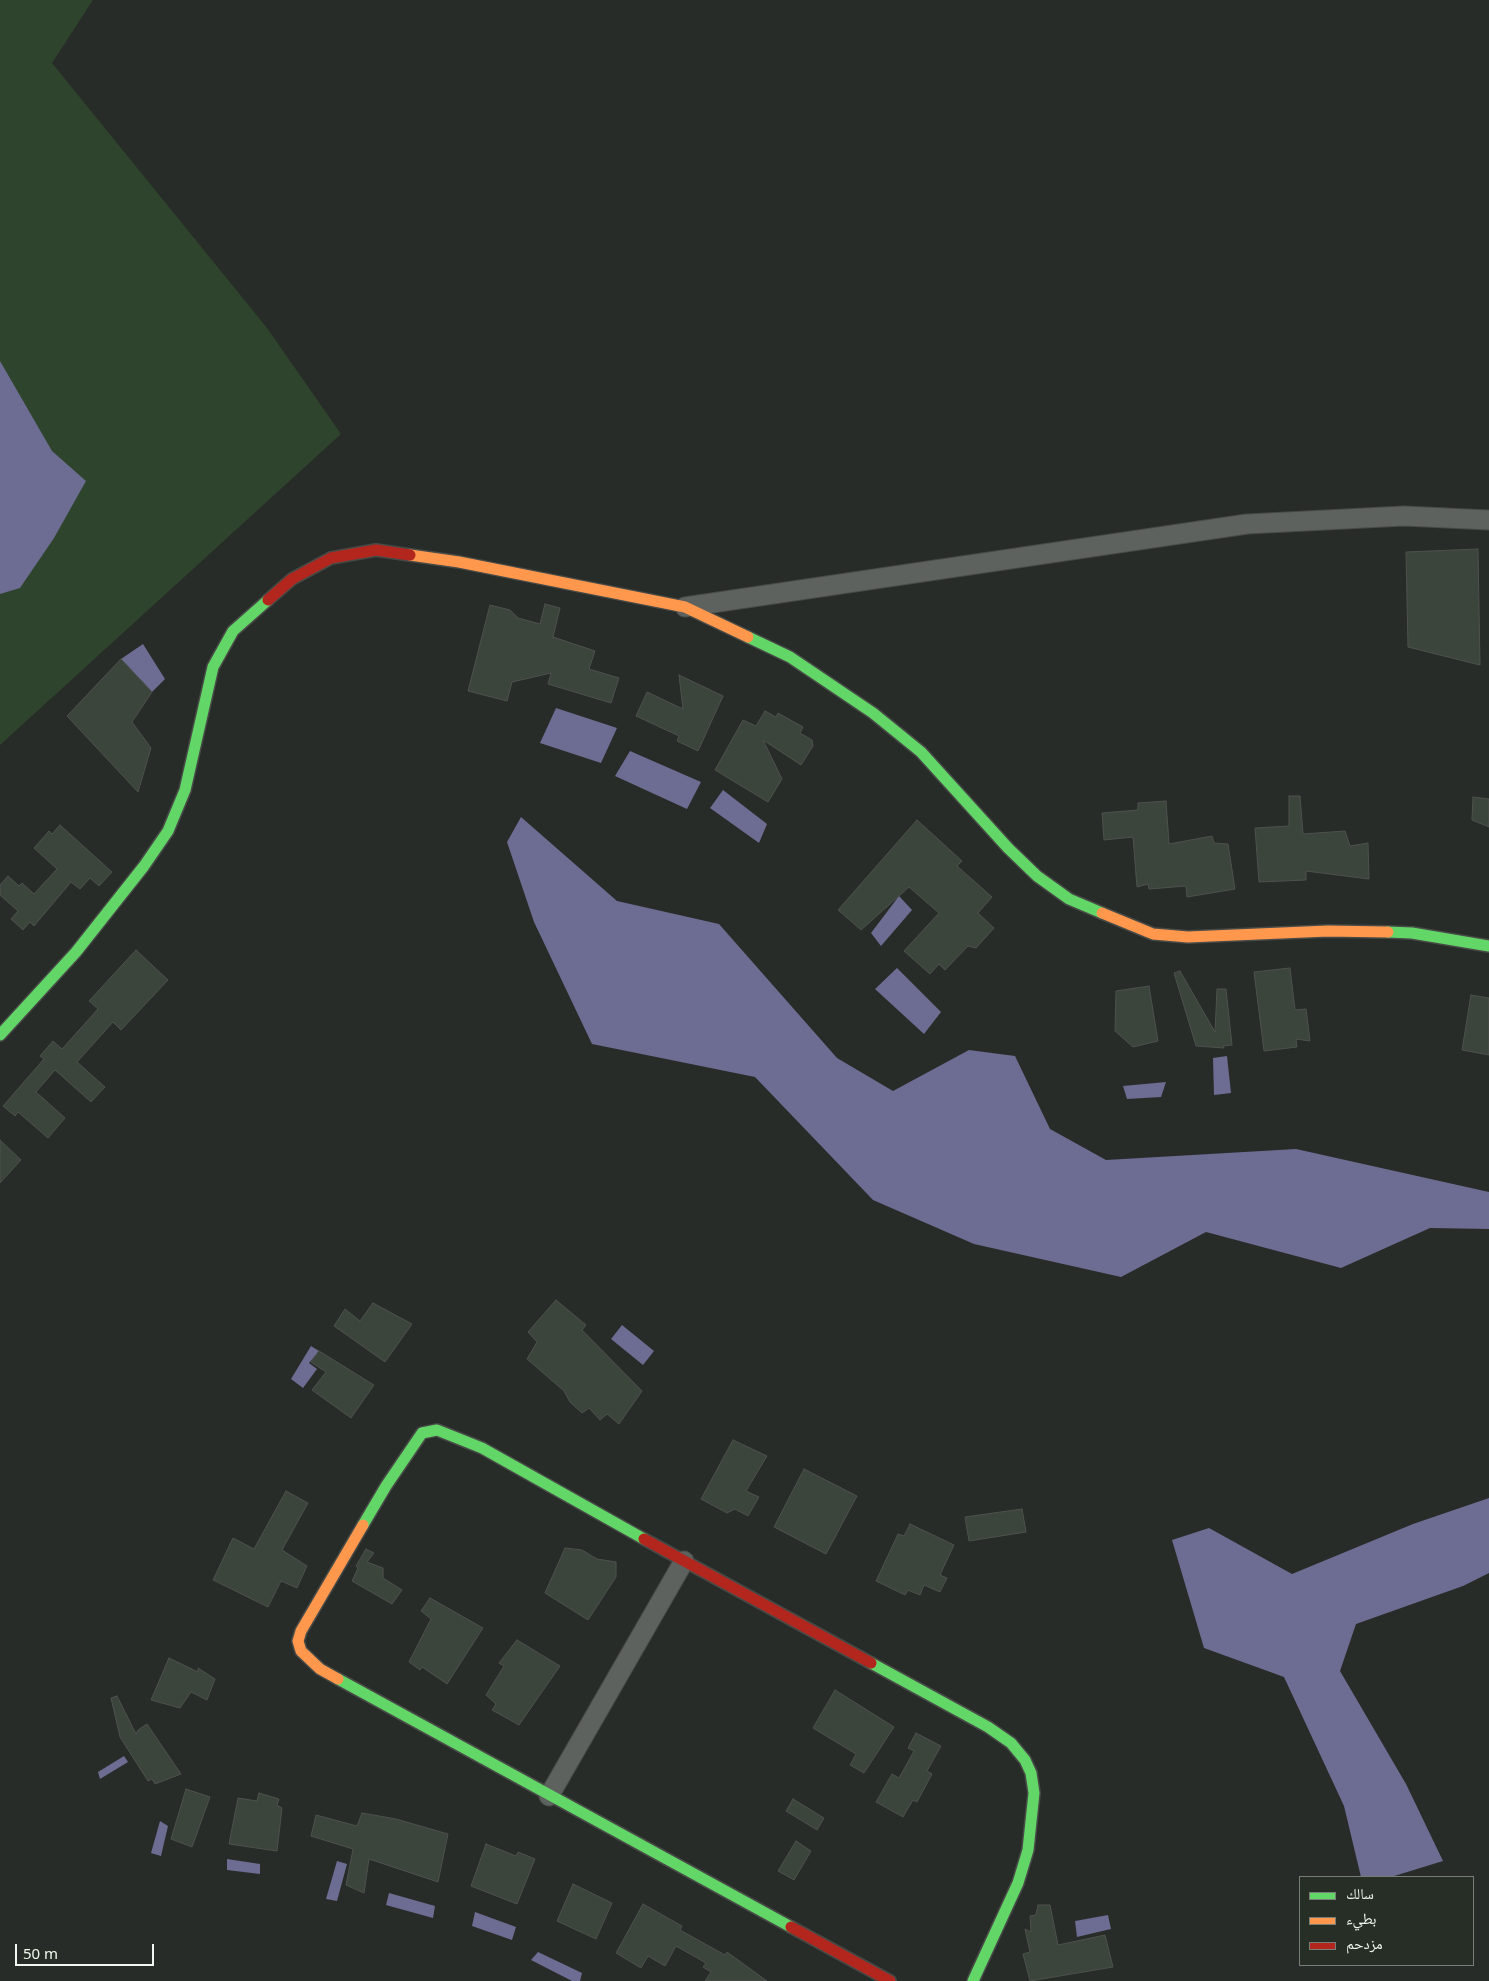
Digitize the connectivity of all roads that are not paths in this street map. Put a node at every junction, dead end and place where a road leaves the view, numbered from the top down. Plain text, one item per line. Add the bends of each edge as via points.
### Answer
1 (1489, 520) edge
2 (684, 607) junction
3 (1489, 946) edge
4 (0, 1035) edge
5 (684, 1562) junction
6 (548, 1796) junction
7 (890, 1981) edge
8 (973, 1981) edge

1 - 2 street via 1404,516 1247,524
2 - 3 street via 790,657 873,713 921,752 1037,876 1069,899 1099,913 1153,934 1188,937 1328,931 1412,933
2 - 4 street via 459,562 376,550 331,558 292,579 232,631 213,667 185,790 168,831 76,952
5 - 6 street
5 - 6 street via 482,1448 454,1435 429,1430 422,1434 386,1486 305,1624 298,1641 300,1651 320,1669
5 - 8 street via 988,1727 1011,1742 1025,1760 1034,1793 1028,1850 1018,1883
6 - 7 street

